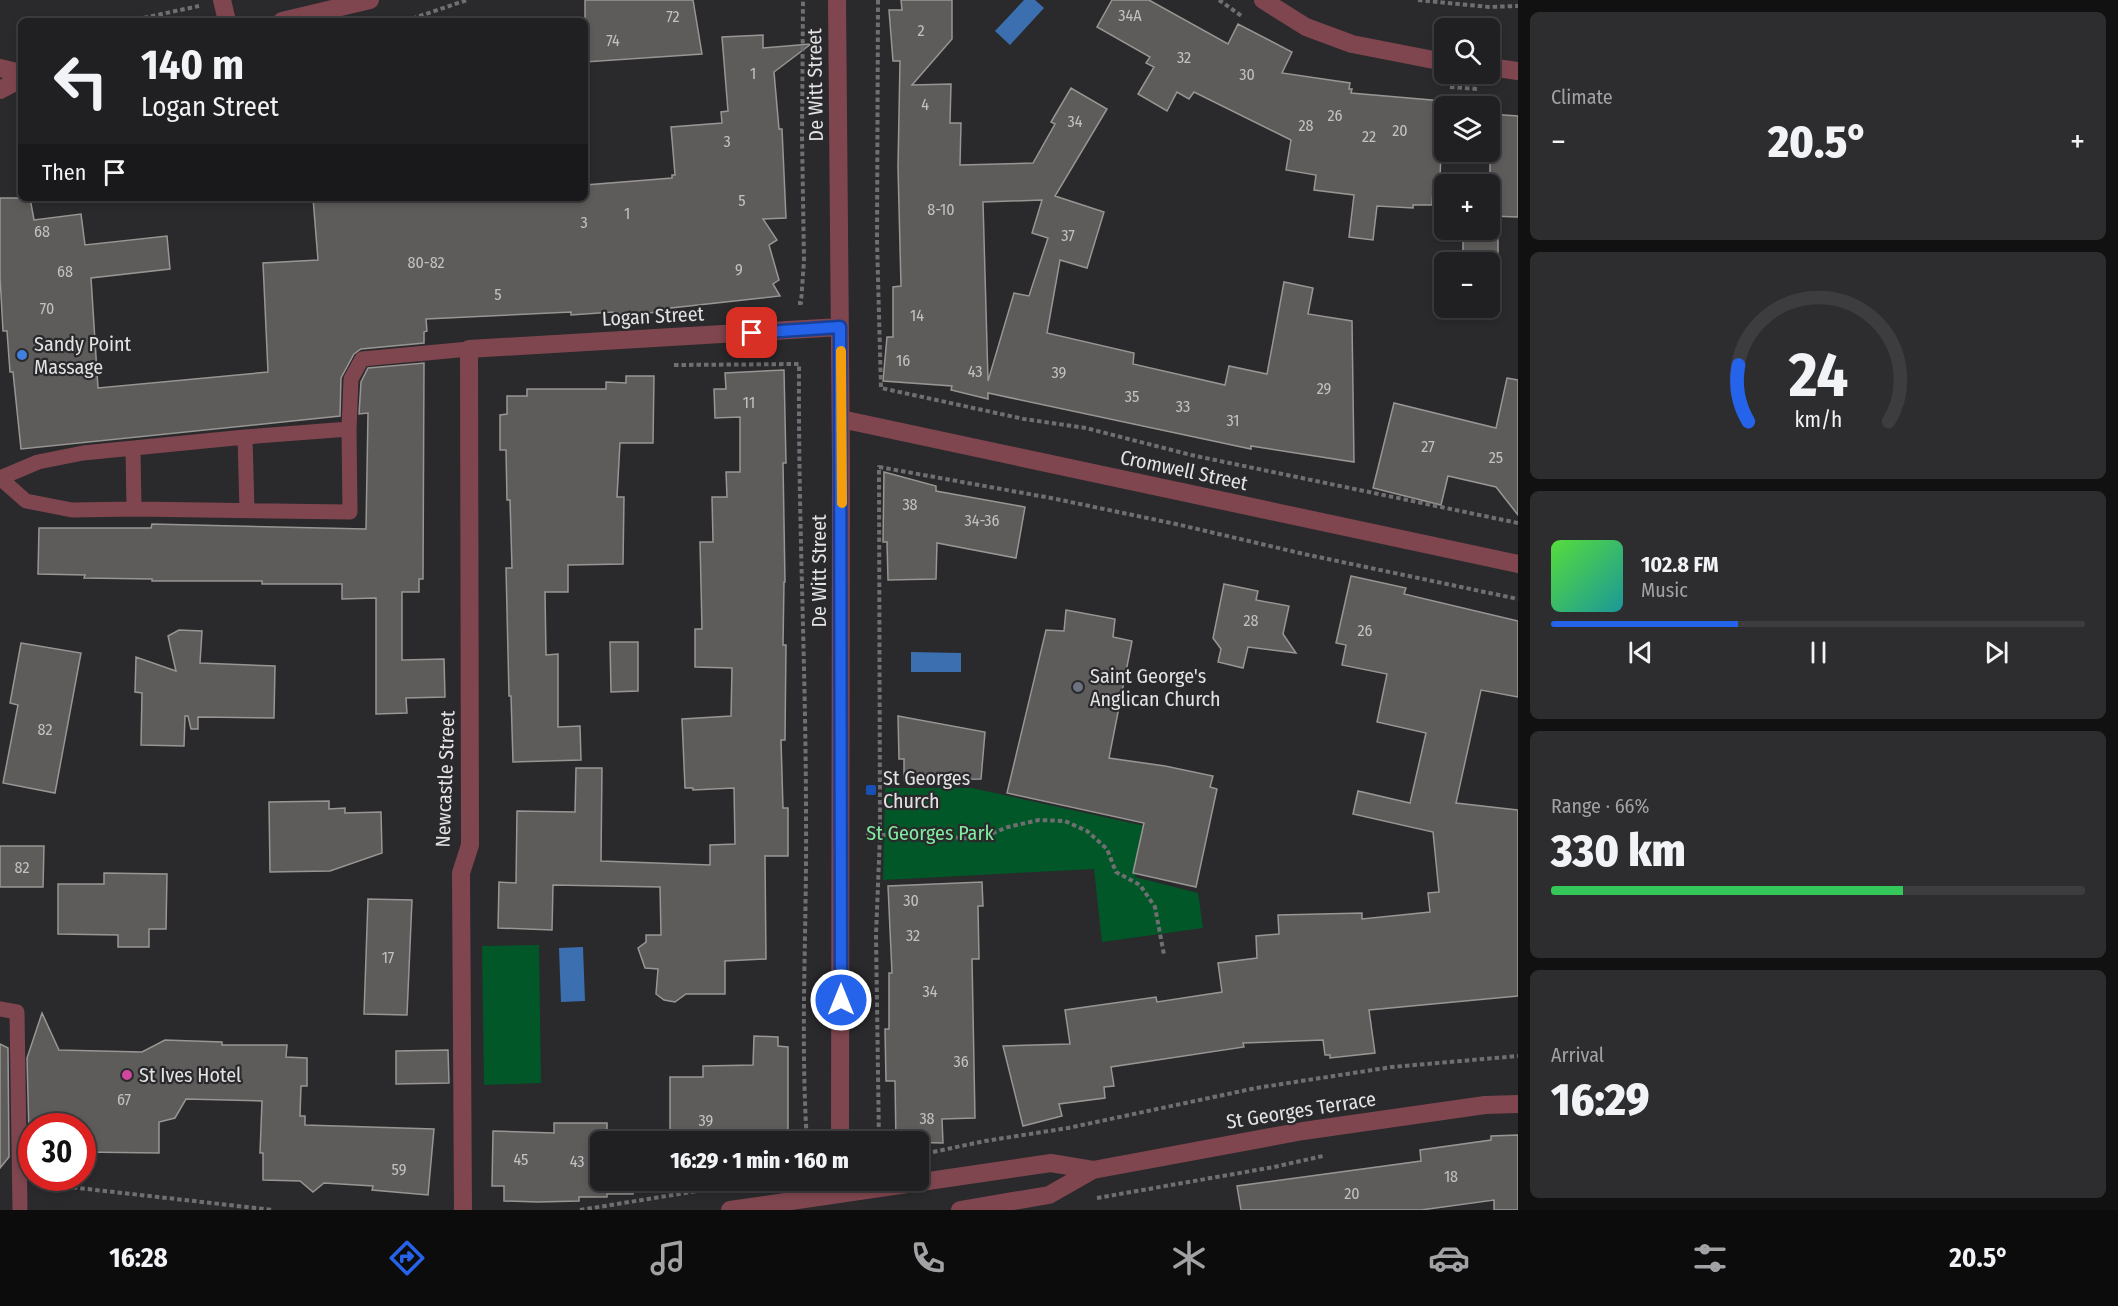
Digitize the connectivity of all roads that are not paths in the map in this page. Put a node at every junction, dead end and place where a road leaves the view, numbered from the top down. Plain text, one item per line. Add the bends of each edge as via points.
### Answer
1 (222, 0) edge
2 (370, 0) edge
3 (837, 0) edge
4 (1263, 0) edge
5 (226, 18) edge
6 (295, 18) edge
7 (1434, 60) edge
8 (0, 68) edge
9 (1500, 68) edge
10 (1518, 71) edge
11 (18, 73) edge
12 (18, 74) edge
13 (0, 75) edge
14 (18, 81) edge
15 (0, 90) edge
16 (840, 327) junction
17 (469, 349) junction
18 (841, 419) junction
19 (349, 429) junction
20 (245, 437) junction
21 (133, 448) junction
22 (0, 478) edge
23 (134, 509) junction
24 (247, 510) junction
25 (1518, 564) edge
26 (0, 1009) edge
27 (1518, 1104) edge
28 (840, 1131) edge
29 (1092, 1170) junction
30 (929, 1177) edge
31 (821, 1191) edge
32 (20, 1210) edge
33 (463, 1210) edge
34 (730, 1210) edge
35 (960, 1210) edge

1 - 5 street
2 - 6 street
3 - 16 street, De Witt Street
4 - 7 street via 1306,27 1352,44
8 - 11 street
9 - 10 street
12 - 13 street
14 - 15 street
16 - 17 street, Logan Street
16 - 18 street, De Witt Street
17 - 19 lane via 362,359 351,379
17 - 33 street, Newcastle Street via 470,845 460,873
18 - 25 street, Cromwell Street
18 - 28 street, De Witt Street
19 - 20 lane
19 - 24 lane via 350,512
20 - 21 lane
20 - 24 lane
21 - 22 lane via 38,462
21 - 23 lane
22 - 23 lane via 26,501 72,510
23 - 24 lane
26 - 32 lane via 17,1012
27 - 29 street, St Georges Terrace via 1485,1105 1303,1131
29 - 30 street, St Georges Terrace via 1051,1163
29 - 35 street, St Georges Terrace via 1049,1195
31 - 34 street, St Georges Terrace

